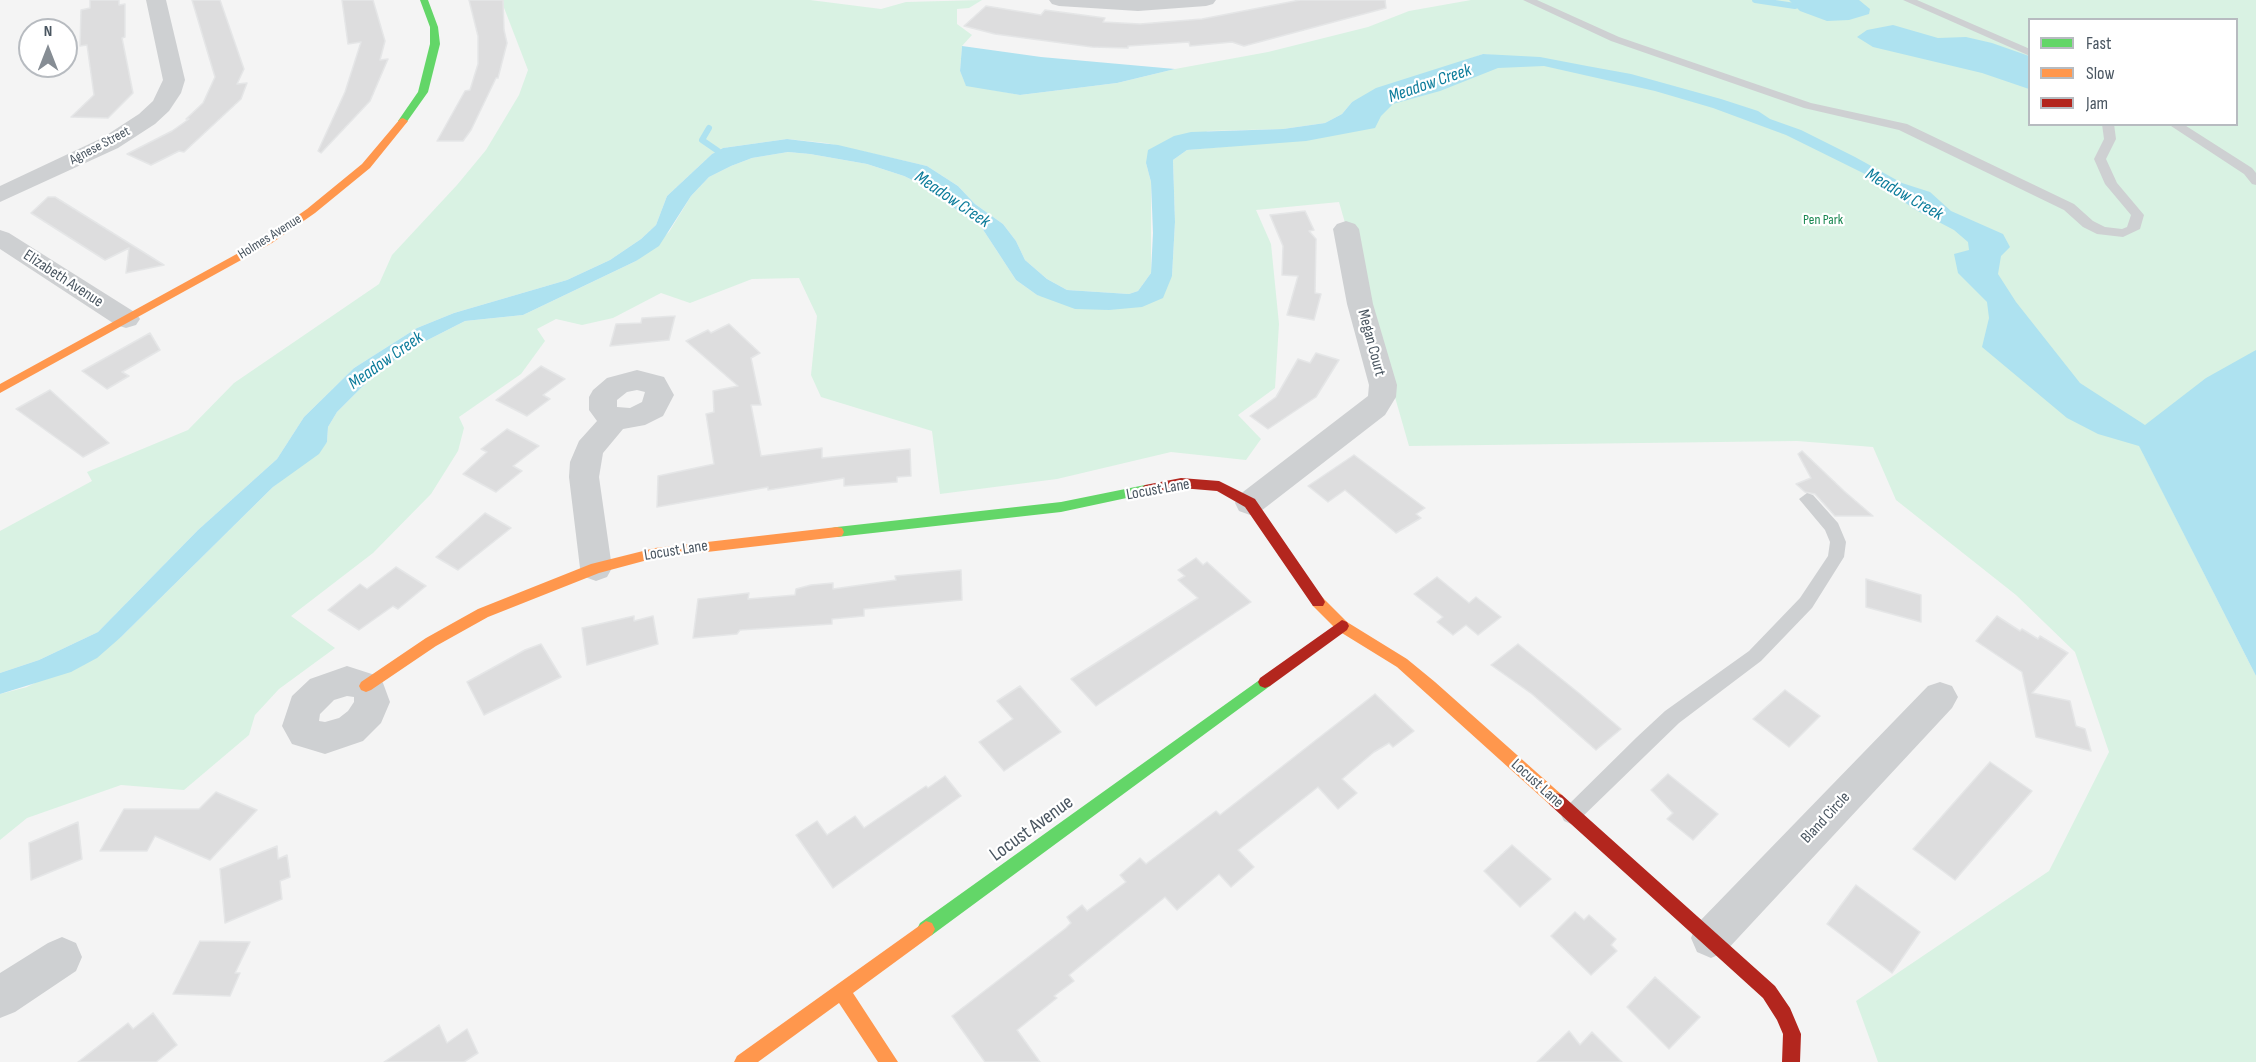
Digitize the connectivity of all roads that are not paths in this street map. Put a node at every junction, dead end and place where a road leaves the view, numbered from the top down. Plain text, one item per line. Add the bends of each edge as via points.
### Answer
1 (156, 0) edge
2 (424, 0) edge
3 (1059, 0) edge
4 (1206, 0) edge
5 (1528, 0) edge
6 (1908, 0) edge
7 (2028, 52) edge
8 (2108, 126) edge
9 (2177, 126) edge
10 (2253, 175) edge
11 (0, 195) edge
12 (1346, 229) dead end
13 (0, 238) edge
14 (126, 320) junction
15 (0, 389) edge
16 (615, 419) dead end
17 (1807, 499) dead end
18 (1250, 503) junction
19 (596, 568) junction
20 (1342, 626) junction
21 (366, 686) dead end
22 (1940, 697) dead end
23 (1571, 815) junction
24 (1711, 938) junction
25 (62, 957) dead end
26 (842, 992) junction
27 (0, 997) edge
28 (743, 1062) edge
29 (889, 1062) edge
30 (1791, 1062) edge

1 - 11 street, Agnese Street via 174,80 161,106 110,143
2 - 14 street, Holmes Avenue via 434,27 431,67 423,92 390,140 336,192 268,241
3 - 4 street via 1138,5
5 - 8 lane via 1615,39 1808,106 1903,127 2069,207 2102,231 2123,233 2133,229 2138,215 2111,184 2100,159 2110,139
6 - 7 lane
9 - 10 lane
12 - 18 street, Megan Court via 1360,304 1383,385 1382,397 1375,408
13 - 14 street, Elizabeth Avenue
14 - 15 street, Holmes Avenue
16 - 19 street via 590,449 585,462
17 - 23 lane via 1832,527 1838,542 1836,557 1806,603 1755,656 1672,717
18 - 19 street, Locust Lane via 1219,486 1181,483 1061,507 686,547
18 - 20 street, Locust Lane via 1320,604
19 - 21 street, Locust Lane via 483,613
20 - 23 street, Locust Lane via 1421,678
20 - 26 street, Locust Avenue
22 - 24 street, Bland Circle
23 - 24 street, Locust Lane
24 - 30 street, Locust Lane via 1769,992 1784,1014 1792,1034
25 - 27 street
26 - 28 street, Locust Avenue
26 - 29 street

